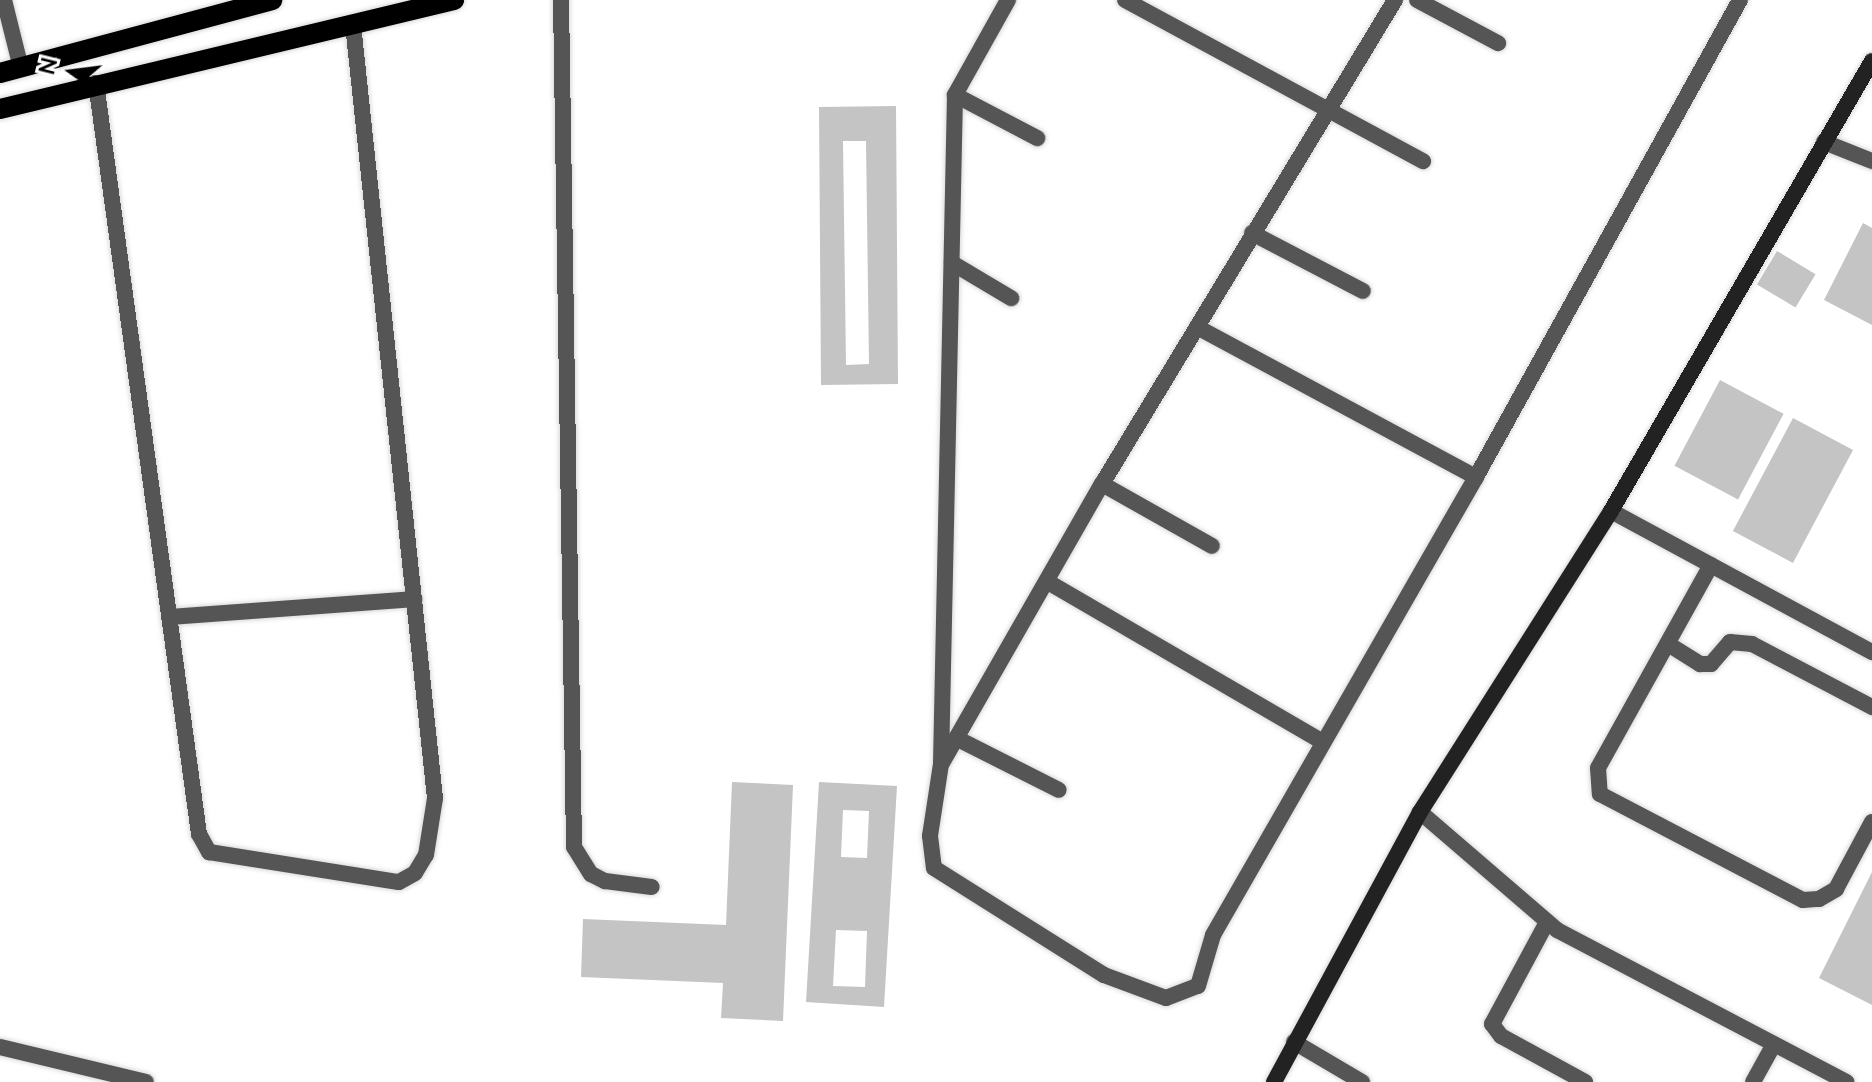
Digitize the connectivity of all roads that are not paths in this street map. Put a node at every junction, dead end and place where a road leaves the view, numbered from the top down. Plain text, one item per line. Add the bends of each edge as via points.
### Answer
1 (4, 0) edge
2 (272, 0) edge
3 (454, 0) edge
4 (561, 0) edge
5 (1008, 0) edge
6 (1125, 0) edge
7 (1395, 0) edge
8 (1417, 0) edge
9 (1740, 0) edge
10 (353, 24) junction
11 (1498, 43) dead end
12 (1872, 61) edge
13 (21, 68) junction
14 (0, 73) edge
15 (96, 83) junction
16 (955, 95) junction
17 (0, 109) edge
18 (1324, 112) junction
19 (1037, 138) dead end
20 (1824, 142) junction
21 (1423, 161) dead end
22 (1872, 161) edge
23 (1252, 233) junction
24 (952, 263) junction
25 (1363, 291) dead end
26 (1011, 298) dead end
27 (1197, 327) junction
28 (1476, 477) junction
29 (1102, 484) junction
30 (1611, 511) junction
31 (1212, 546) dead end
32 (1711, 565) junction
33 (1048, 582) junction
34 (414, 599) junction
35 (171, 617) junction
36 (1668, 644) junction
37 (1872, 652) edge
38 (1872, 707) edge
39 (956, 738) junction
40 (1323, 742) junction
41 (941, 764) junction
42 (1059, 790) dead end
43 (1420, 812) junction
44 (1872, 822) edge
45 (652, 887) dead end
46 (1547, 922) junction
47 (1294, 1042) junction
48 (1774, 1044) junction
49 (0, 1047) edge
50 (146, 1082) edge
51 (1274, 1082) edge
52 (1362, 1082) edge
53 (1585, 1082) edge
54 (1753, 1082) edge
55 (1847, 1082) edge

1 - 13 street
2 - 13 main road
3 - 10 main road
4 - 45 street via 574,847 591,874
5 - 16 street
6 - 18 street
7 - 18 street
8 - 11 street
9 - 28 street
10 - 15 main road
10 - 34 street
12 - 20 street
13 - 14 main road
15 - 17 main road
15 - 35 street
16 - 19 street
16 - 24 street
18 - 21 street
18 - 23 street
20 - 22 street
20 - 30 street
23 - 25 street
23 - 27 street
24 - 26 street
24 - 41 street
27 - 28 street
27 - 29 street
28 - 40 street
29 - 31 street
29 - 33 street
30 - 32 street
30 - 43 street
32 - 36 street
32 - 37 street
33 - 39 street
33 - 40 street
34 - 35 street
34 - 35 street via 435,798 426,855 415,873 399,882 209,852 199,834
36 - 38 street via 1700,664 1711,664 1730,642 1752,644
36 - 44 street via 1598,768 1597,783 1607,800 1803,900 1819,899 1836,889
39 - 41 street
39 - 42 street
40 - 41 street via 1213,935 1198,986 1166,998 1104,975 934,868 930,836
43 - 46 street
43 - 47 street
46 - 48 street
46 - 53 street via 1492,1024 1501,1036
47 - 51 street
47 - 52 street
48 - 54 street
48 - 55 street
49 - 50 street

